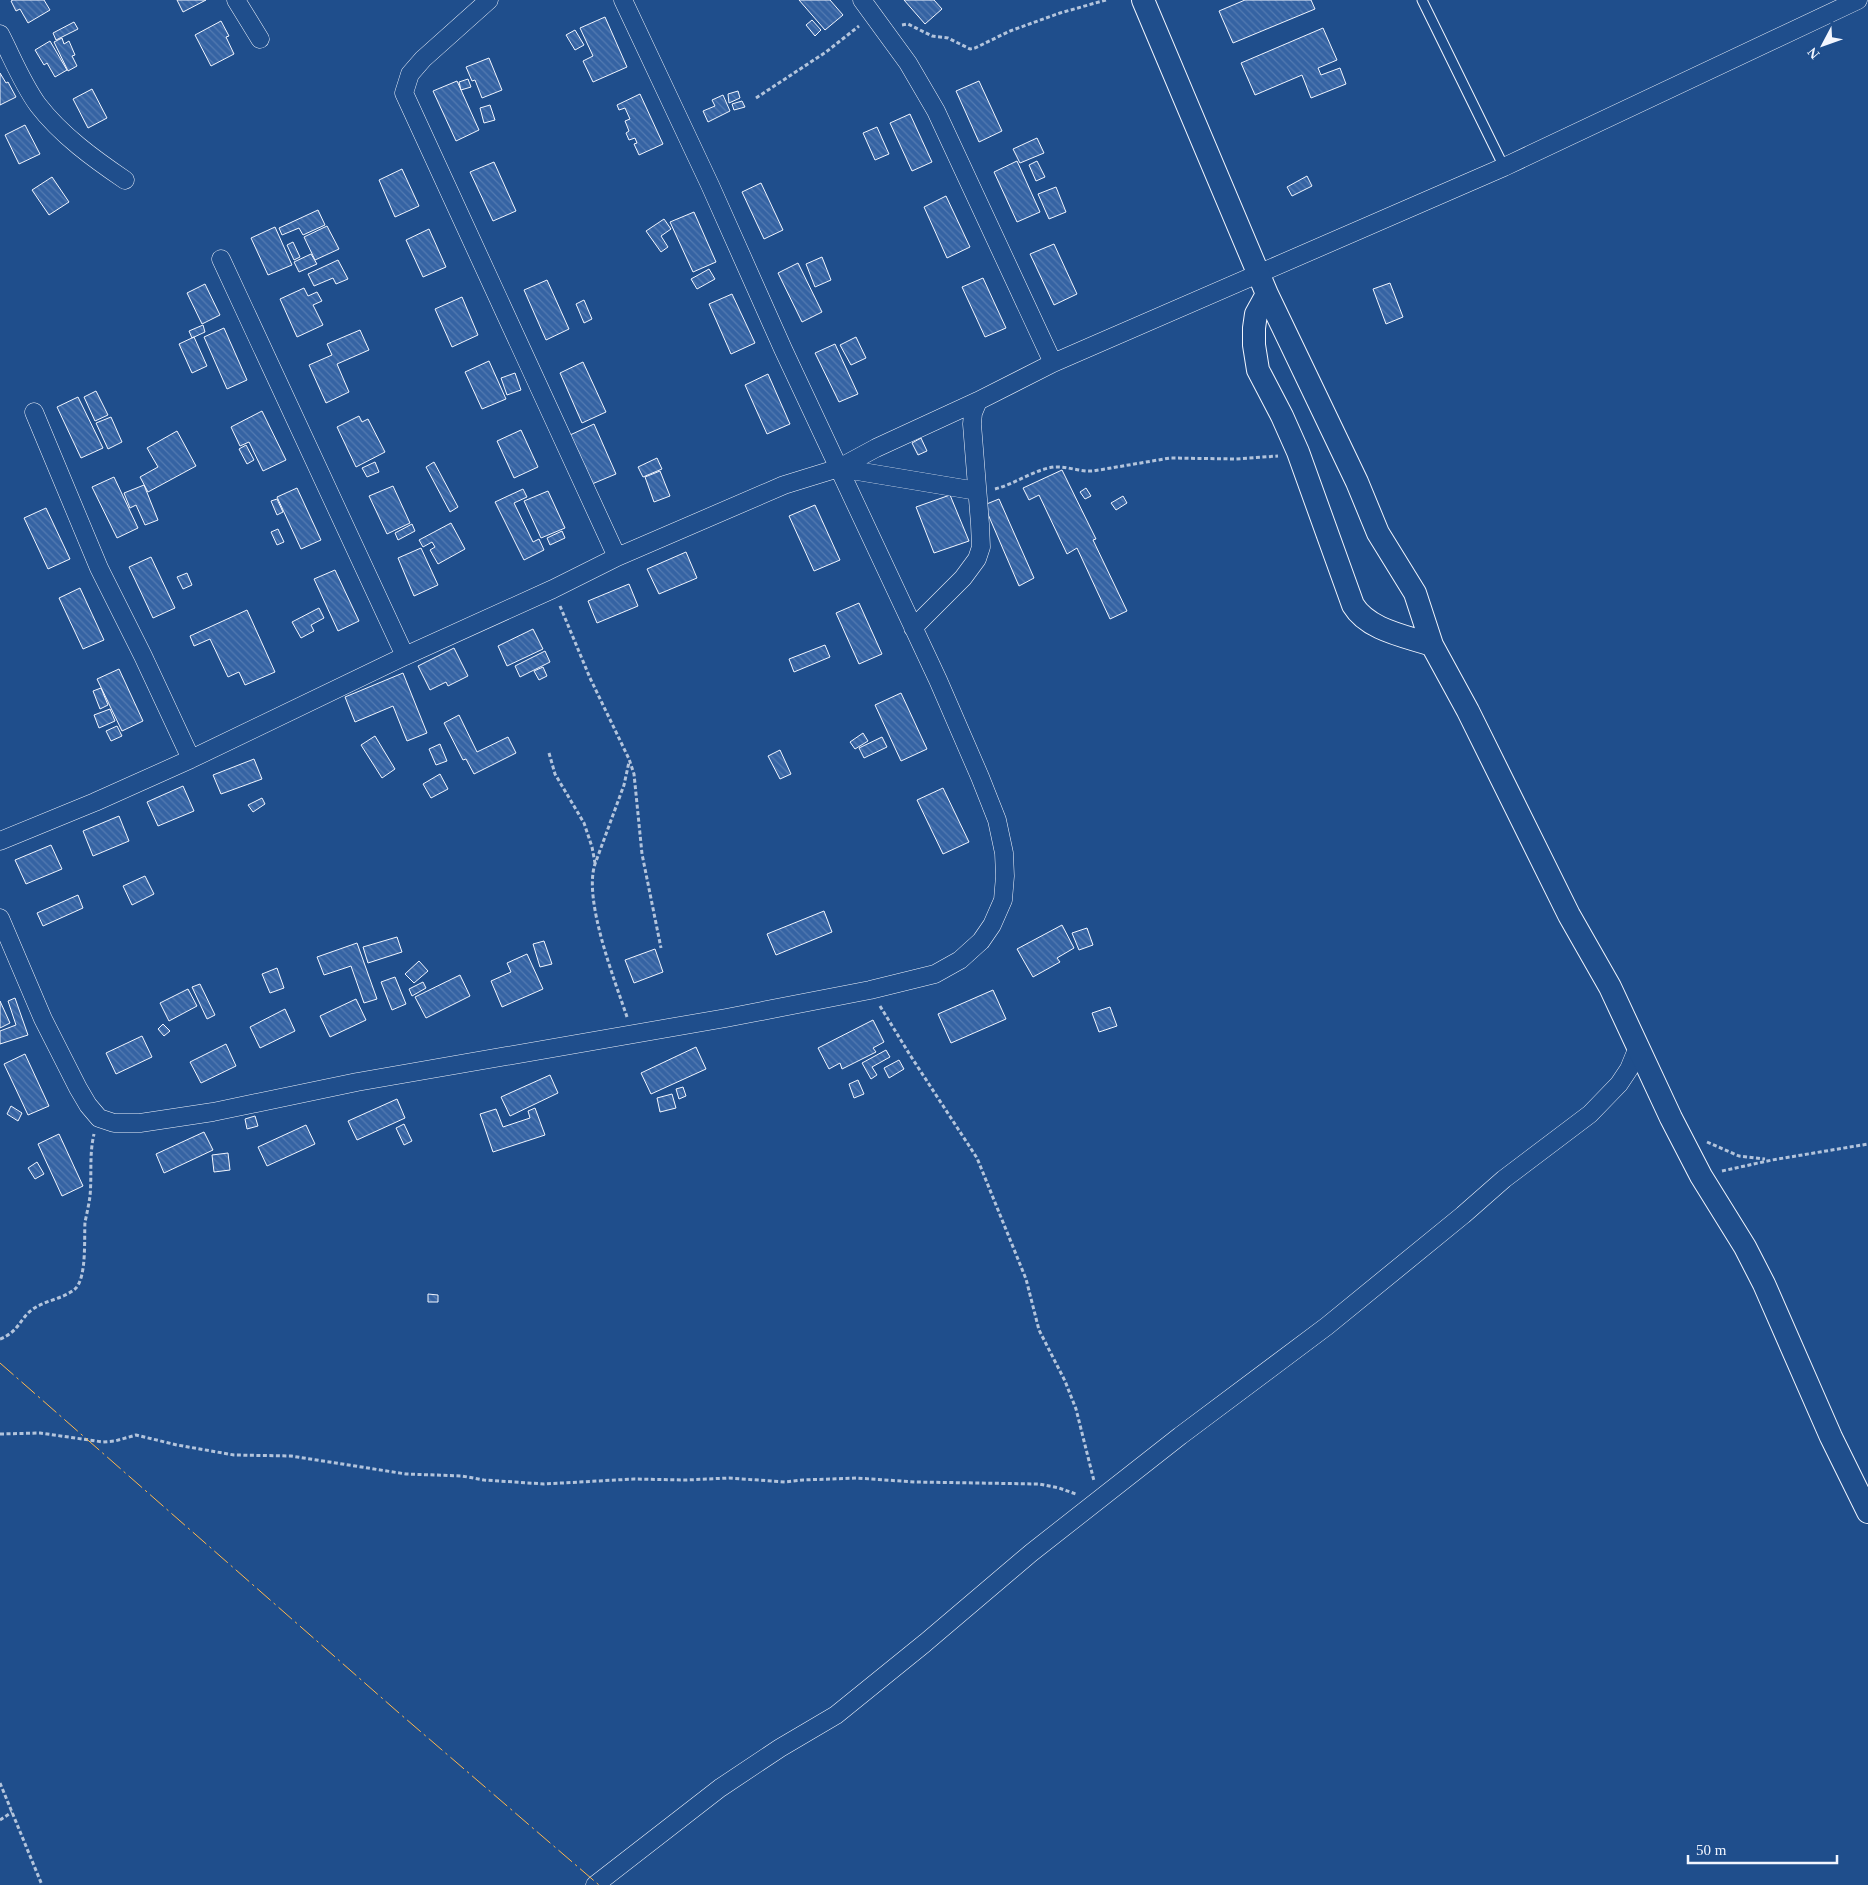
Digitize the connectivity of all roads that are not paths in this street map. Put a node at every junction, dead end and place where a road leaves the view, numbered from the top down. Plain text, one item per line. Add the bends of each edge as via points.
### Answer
1 (236, 0) edge
2 (489, 0) edge
3 (623, 0) edge
4 (862, 0) edge
5 (1143, 0) edge
6 (1422, 0) edge
7 (1858, 0) edge
8 (0, 34) edge
9 (260, 39) dead end
10 (1504, 168) junction
11 (125, 180) dead end
12 (221, 259) dead end
13 (1258, 273) junction
14 (1267, 294) junction
15 (1052, 363) junction
16 (978, 401) junction
17 (34, 412) dead end
18 (839, 468) junction
19 (977, 492) junction
20 (617, 557) junction
21 (913, 628) junction
22 (1432, 645) junction
23 (405, 656) junction
24 (191, 759) junction
25 (0, 841) edge
26 (0, 918) edge
27 (1638, 1048) junction
28 (1868, 1512) edge
29 (595, 1885) edge

1 - 9 street
2 - 20 street via 423,59 410,74 404,93
3 - 18 street
4 - 15 street via 923,86
5 - 13 street
6 - 10 lane
7 - 10 street
8 - 11 street via 39,105 86,152
10 - 13 street
12 - 23 street
13 - 14 street
13 - 15 street
14 - 22 street via 1378,533 1415,593
14 - 22 street via 1256,314 1254,328 1258,370 1298,452 1346,587 1359,614 1367,620
15 - 16 street
16 - 18 street
16 - 19 street via 972,424
17 - 24 street via 99,568
18 - 19 street
18 - 20 street via 784,485
18 - 21 street
19 - 21 street via 980,539 977,559 963,578
20 - 23 street
21 - 26 street via 960,728 997,820 1004,853 1003,900 992,925 981,941 960,960 935,974 726,1018 357,1082 177,1118 114,1123 99,1118 83,1097 49,1032
22 - 27 street via 1569,915 1610,987
23 - 24 street
24 - 25 street
27 - 28 street via 1701,1176 1745,1246 1764,1284 1831,1438
27 - 29 street via 1619,1084 1590,1114 1504,1179 1327,1326 1031,1553 836,1715 720,1788

